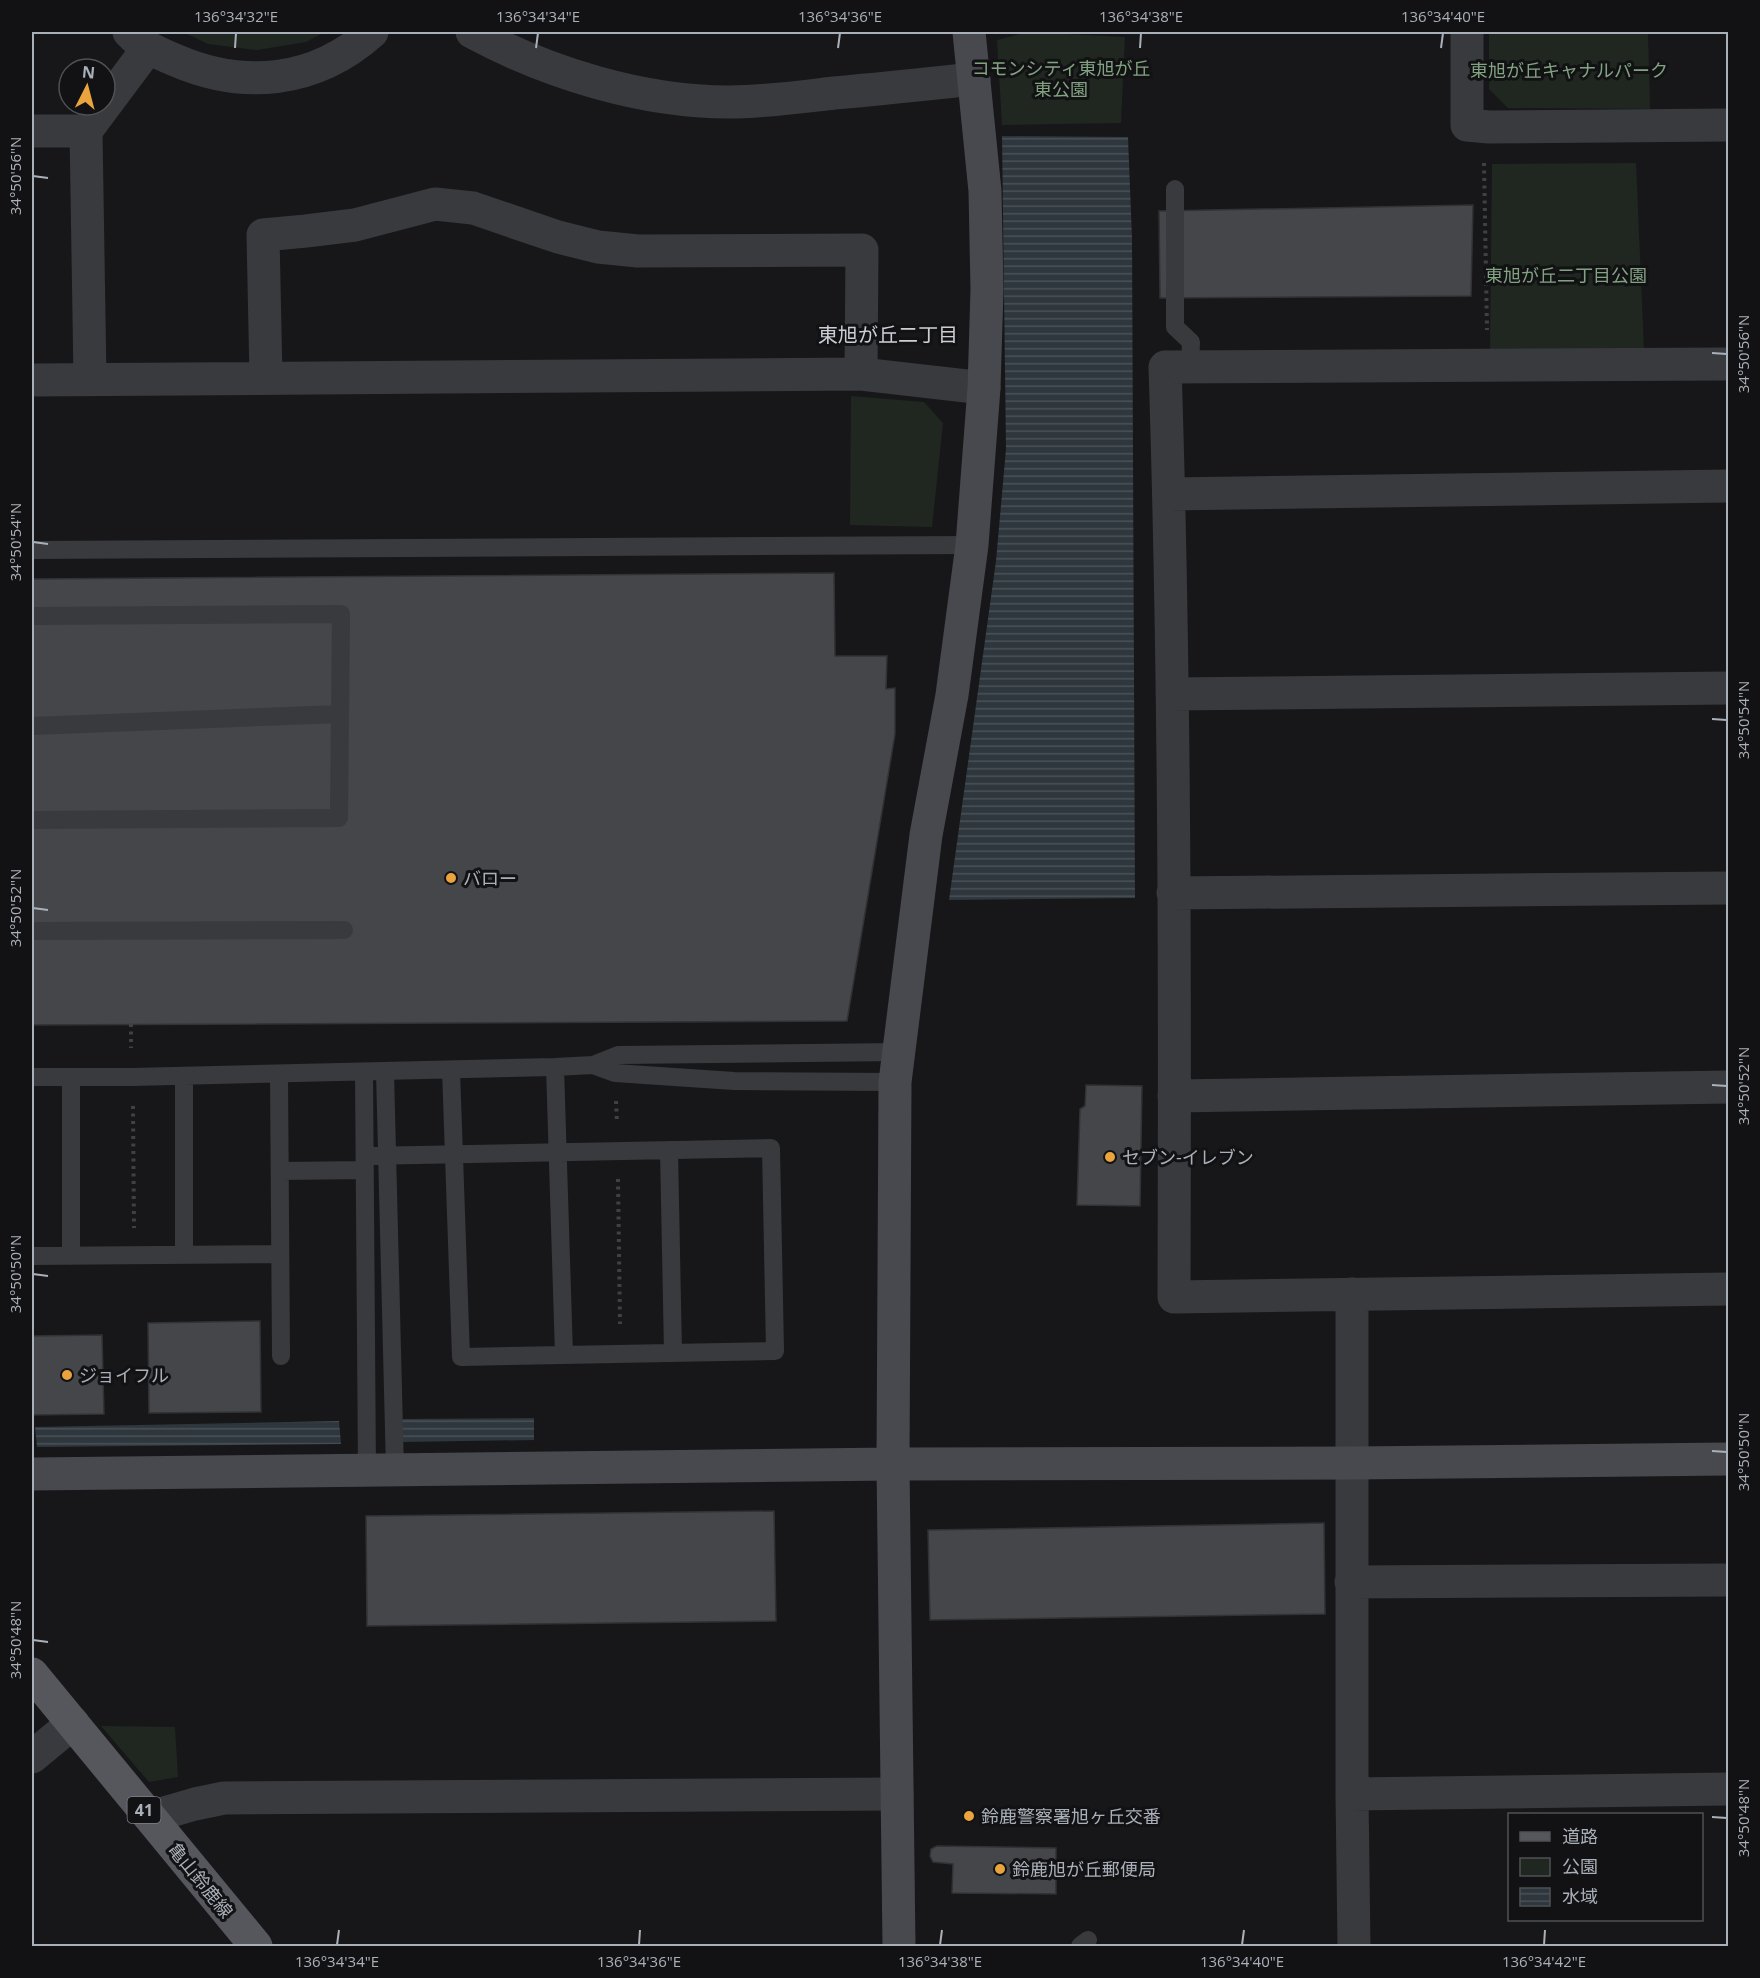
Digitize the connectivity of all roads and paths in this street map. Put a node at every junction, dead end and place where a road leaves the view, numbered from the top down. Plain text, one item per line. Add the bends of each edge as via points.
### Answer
1 (372, 32) edge
2 (472, 32) edge
3 (969, 32) edge
4 (1467, 32) edge
5 (138, 40) edge
6 (974, 79) junction
7 (1728, 125) edge
8 (32, 131) edge
9 (86, 131) junction
10 (1484, 154) dead end
11 (1175, 189) dead end
12 (1728, 364) edge
13 (1488, 365) junction
14 (1190, 367) junction
15 (861, 374) junction
16 (266, 378) junction
17 (90, 379) junction
18 (32, 380) edge
19 (984, 388) junction
20 (1728, 486) edge
21 (1169, 494) junction
22 (972, 545) junction
23 (32, 550) edge
24 (32, 616) edge
25 (1728, 688) edge
26 (1172, 694) junction
27 (340, 714) junction
28 (32, 726) edge
29 (32, 820) edge
30 (1728, 888) edge
31 (1173, 893) junction
32 (344, 930) dead end
33 (32, 931) edge
34 (131, 1024) dead end
35 (594, 1065) junction
36 (555, 1067) junction
37 (897, 1067) junction
38 (451, 1070) junction
39 (364, 1072) junction
40 (385, 1072) junction
41 (279, 1074) junction
42 (184, 1076) junction
43 (32, 1077) edge
44 (71, 1077) junction
45 (132, 1077) junction
46 (1728, 1087) edge
47 (1174, 1096) junction
48 (669, 1150) junction
49 (558, 1152) junction
50 (454, 1154) junction
51 (386, 1156) junction
52 (365, 1163) junction
53 (280, 1171) junction
54 (280, 1254) junction
55 (184, 1255) junction
56 (32, 1256) edge
57 (71, 1256) junction
58 (135, 1256) junction
59 (1728, 1289) edge
60 (1352, 1294) junction
61 (673, 1353) junction
62 (564, 1355) junction
63 (281, 1356) dead end
64 (1728, 1459) edge
65 (1353, 1463) junction
66 (892, 1464) junction
67 (381, 1471) junction
68 (32, 1474) edge
69 (1728, 1580) edge
70 (1352, 1582) junction
71 (32, 1674) edge
72 (73, 1723) junction
73 (32, 1757) edge
74 (1728, 1789) edge
75 (897, 1794) junction
76 (1352, 1794) junction
77 (150, 1817) junction
78 (256, 1947) edge
79 (898, 1947) edge
80 (1354, 1947) edge

1 - 5 street via 326,63 266,79 207,71
2 - 6 street via 503,48 613,88 659,96 728,102
3 - 6 street
4 - 7 street via 1467,125
5 - 9 street
6 - 19 street via 985,191
8 - 9 street
9 - 17 street
10 - 13 path
11 - 14 lane via 1175,327 1191,342
12 - 13 street
13 - 14 street
14 - 21 street via 1165,367
15 - 16 street
15 - 16 street via 862,250 598,248 473,208 435,204 355,225 263,235
15 - 19 street
16 - 17 street
17 - 18 street
19 - 22 street
20 - 21 street
21 - 26 street
22 - 23 lane
22 - 37 street via 952,695 926,835
24 - 27 lane via 341,614
25 - 26 street
26 - 31 street
27 - 28 lane
27 - 29 lane via 339,818
30 - 31 street
31 - 47 street
32 - 33 lane
34 - 45 path
35 - 36 lane
35 - 37 lane via 615,1073 722,1080
35 - 37 lane via 618,1054
36 - 38 lane
36 - 49 lane
37 - 66 street
38 - 40 lane
38 - 50 lane
39 - 40 lane
39 - 41 lane
39 - 52 lane
40 - 51 lane
41 - 42 lane
41 - 53 lane
42 - 45 lane
42 - 55 lane
43 - 44 lane
44 - 45 lane
44 - 57 lane
45 - 58 path
46 - 47 street
47 - 60 street via 1173,1297
48 - 49 lane
48 - 61 lane
48 - 61 lane via 771,1148 775,1351
49 - 50 lane
49 - 62 lane
50 - 51 lane
50 - 62 lane via 461,1357
51 - 52 lane
51 - 67 lane
52 - 53 lane
52 - 67 lane
53 - 54 lane
54 - 55 lane
54 - 63 lane
55 - 58 lane
56 - 57 lane
57 - 58 lane
59 - 60 street
60 - 65 street
61 - 62 lane
64 - 65 street
65 - 66 street
65 - 70 street
66 - 67 street
66 - 75 street
67 - 68 street
69 - 70 street
70 - 76 street
71 - 72 main road, 亀山鈴鹿線 / 41
72 - 73 street
72 - 77 main road, 亀山鈴鹿線 / 41
74 - 76 street
75 - 77 street via 224,1798
75 - 79 street
76 - 80 street
77 - 78 main road, 亀山鈴鹿線 / 41

